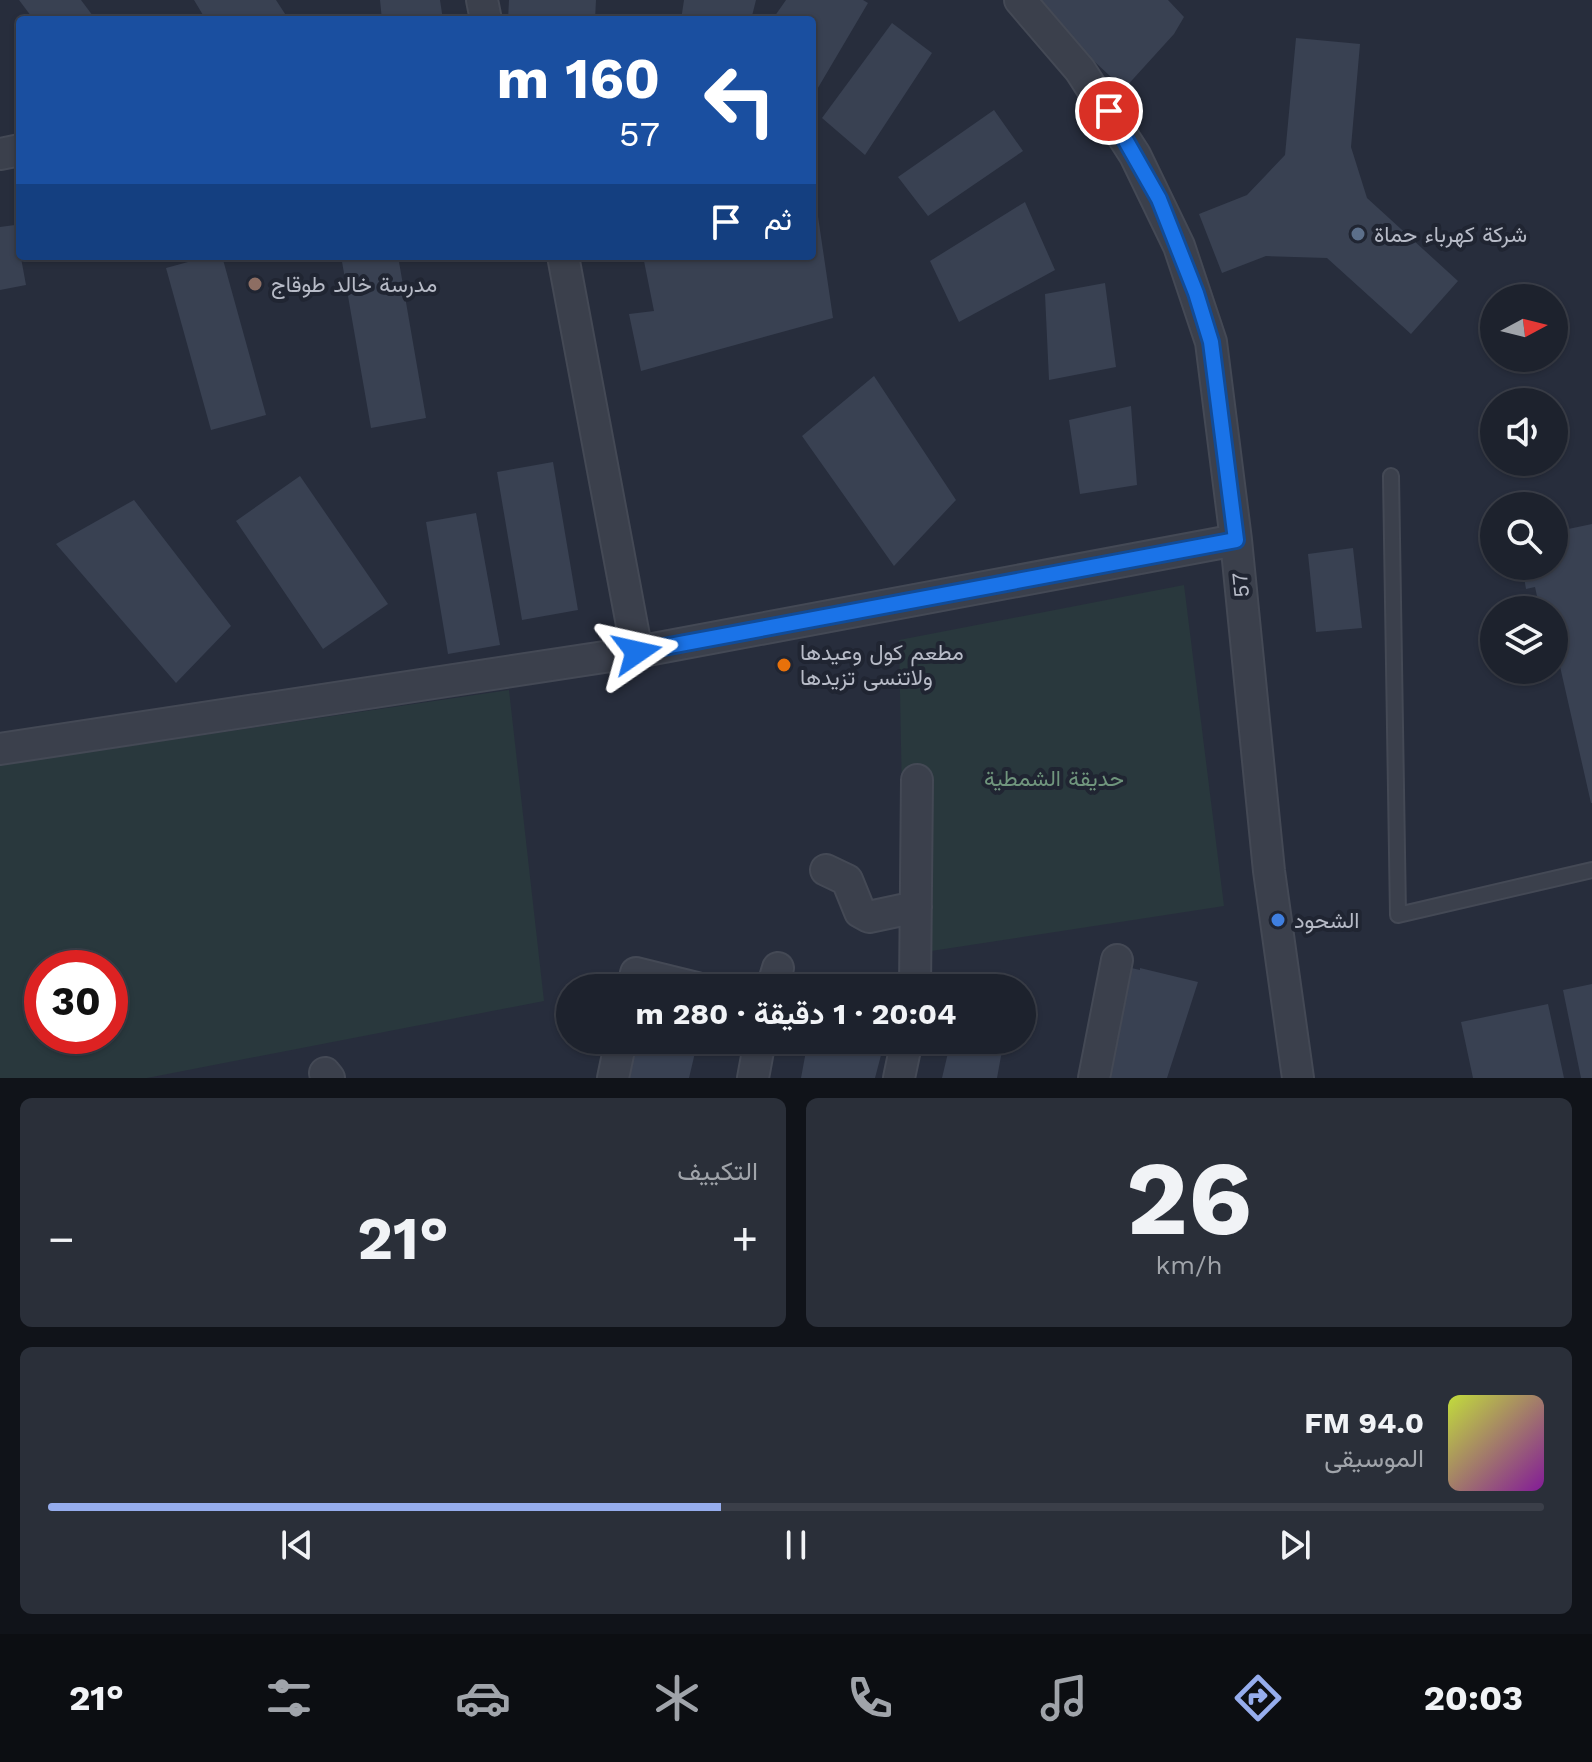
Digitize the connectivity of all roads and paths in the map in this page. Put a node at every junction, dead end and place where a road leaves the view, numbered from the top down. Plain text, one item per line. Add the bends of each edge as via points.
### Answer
1 (1020, 0) edge
2 (564, 260) edge
3 (1391, 476) dead end
4 (1236, 540) junction
5 (637, 652) junction
6 (0, 749) edge
7 (917, 780) dead end
8 (826, 870) dead end
9 (1592, 870) edge
10 (916, 907) junction
11 (1117, 960) dead end
12 (915, 974) edge
13 (618, 1054) edge
14 (757, 1054) edge
15 (904, 1054) edge
16 (613, 1078) edge
17 (753, 1078) edge
18 (899, 1078) edge
19 (1094, 1078) edge
20 (1298, 1078) edge

1 - 4 street, 57 via 1109,111 1179,246 1211,342
2 - 5 street
3 - 9 lane via 1398,915
4 - 5 street
4 - 20 street, 57 via 1269,871
5 - 6 street
7 - 10 street
8 - 10 street via 847,880 860,912 869,917
10 - 12 street
11 - 19 street
13 - 16 street
14 - 17 street
15 - 18 street

